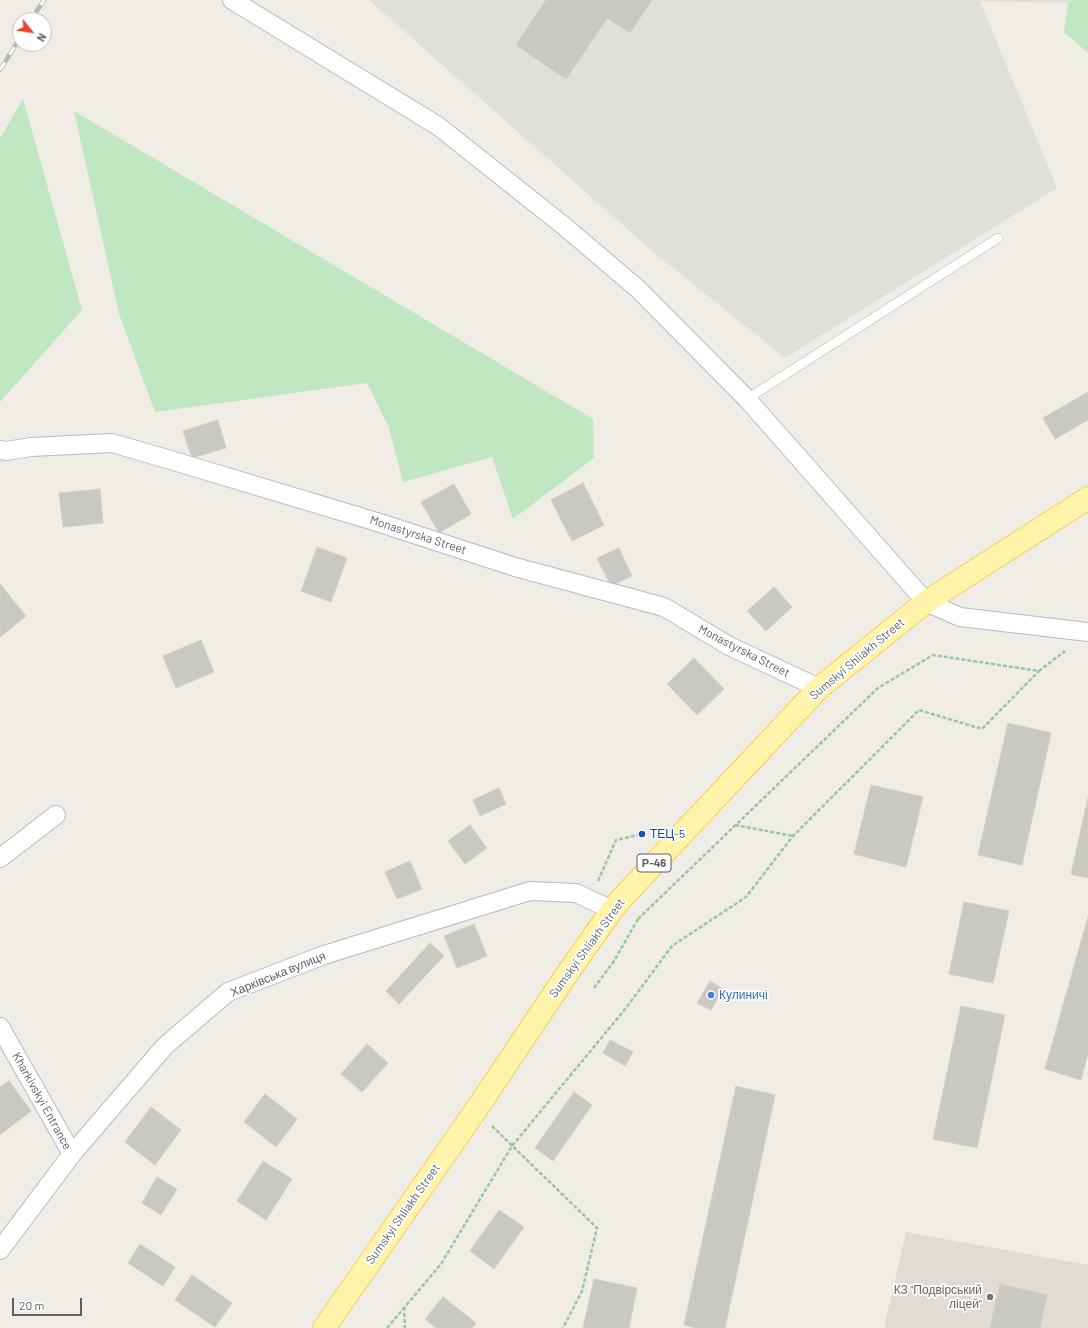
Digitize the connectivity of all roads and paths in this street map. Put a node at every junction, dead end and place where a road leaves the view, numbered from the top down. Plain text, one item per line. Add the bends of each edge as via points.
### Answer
1 (232, 0) edge
2 (998, 238) dead end
3 (747, 399) junction
4 (0, 450) edge
5 (1088, 498) edge
6 (926, 602) junction
7 (1088, 632) edge
8 (1039, 671) junction
9 (819, 688) junction
10 (56, 815) dead end
11 (735, 825) junction
12 (793, 836) junction
13 (0, 858) edge
14 (612, 910) junction
15 (638, 919) dead end
16 (0, 1027) edge
17 (476, 1110) junction
18 (512, 1146) junction
19 (72, 1154) junction
20 (0, 1250) edge
21 (404, 1306) junction
22 (324, 1328) edge
23 (387, 1328) edge
24 (405, 1328) edge
25 (563, 1328) edge

1 - 3 street via 438,126 564,226 638,289
2 - 3 lane
3 - 6 street
4 - 9 street, Monastyrska Street via 112,443 377,522 515,567 664,607 729,646
5 - 6 main road, Sumskyi Shliakh Street / Р-46
6 - 7 street via 960,617
6 - 9 main road, Sumskyi Shliakh Street / Р-46
7 - 8 path
8 - 11 path via 933,655 878,688
8 - 12 path via 982,729 919,710
9 - 14 main road, Sumskyi Shliakh Street / Р-46
10 - 13 street
11 - 12 path
11 - 15 path
12 - 18 path via 746,897 672,946 626,1008
14 - 17 main road, Sumskyi Shliakh Street / Р-46
14 - 19 street, Харківська вулиця via 576,893 530,892 324,955 228,992 165,1046
16 - 19 street, Kharkivskyi Entrance
17 - 18 path
17 - 22 main road, Sumskyi Shliakh Street / Р-46
18 - 21 path via 441,1264
18 - 25 path via 597,1228 582,1291
19 - 20 street, Харківська вулиця
21 - 23 path
21 - 24 path

